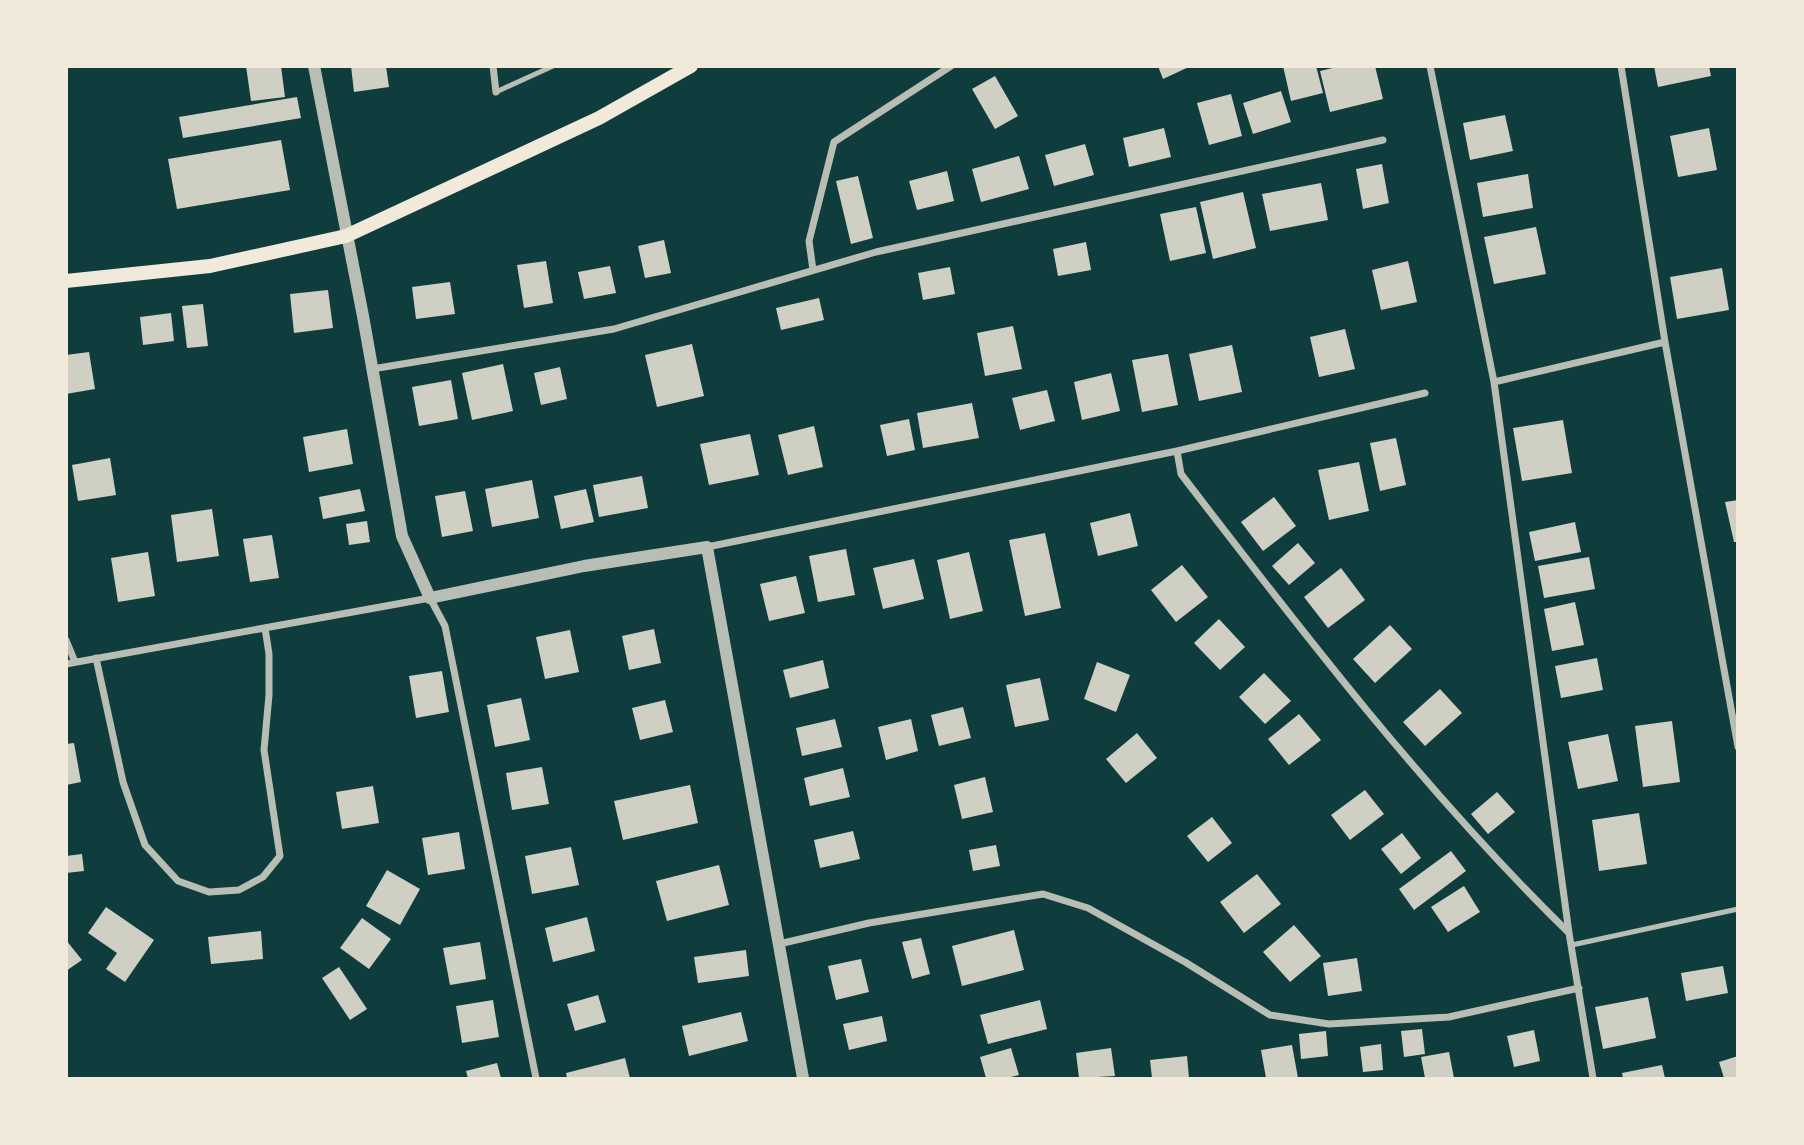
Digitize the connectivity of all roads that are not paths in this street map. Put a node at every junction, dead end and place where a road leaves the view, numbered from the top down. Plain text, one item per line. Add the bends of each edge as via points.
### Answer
1 (314, 66) edge
2 (493, 66) edge
3 (553, 66) edge
4 (691, 66) edge
5 (951, 66) edge
6 (1430, 66) edge
7 (1621, 66) edge
8 (495, 92) joint
9 (1383, 140) dead end
10 (346, 236) junction
11 (813, 270) junction
12 (66, 281) edge
13 (1665, 342) junction
14 (372, 369) junction
15 (1494, 382) junction
16 (1425, 393) dead end
17 (1177, 451) junction
18 (707, 547) junction
19 (430, 598) junction
20 (265, 628) junction
21 (66, 640) edge
22 (96, 658) junction
23 (71, 663) edge
24 (1738, 747) edge
25 (1738, 909) edge
26 (1569, 933) junction
27 (779, 944) junction
28 (1572, 945) junction
29 (1579, 988) junction
30 (536, 1079) edge
31 (803, 1079) edge
32 (1593, 1079) edge

1 - 10 street
2 - 8 street
3 - 8 lane
4 - 10 main road via 599,118
5 - 11 street via 834,142 809,241
6 - 15 street
7 - 13 street
9 - 11 street via 876,252
10 - 12 main road via 210,266
10 - 14 street
11 - 14 street via 614,329
13 - 15 street
13 - 24 street
14 - 19 street via 402,536
15 - 26 street
16 - 17 street
17 - 18 street
17 - 26 street via 1181,474 1331,667 1450,808
18 - 19 street via 584,566
18 - 27 street
19 - 20 street
19 - 30 street via 445,626
20 - 22 street
20 - 22 street via 270,695 264,750 280,856 263,877 239,890 209,892 178,881 145,845 123,782
21 - 23 street
22 - 23 street
25 - 28 lane
26 - 28 street
27 - 29 street via 869,923 1043,894 1088,908 1270,1015 1329,1024 1449,1017
27 - 31 street
28 - 29 street
29 - 32 street

